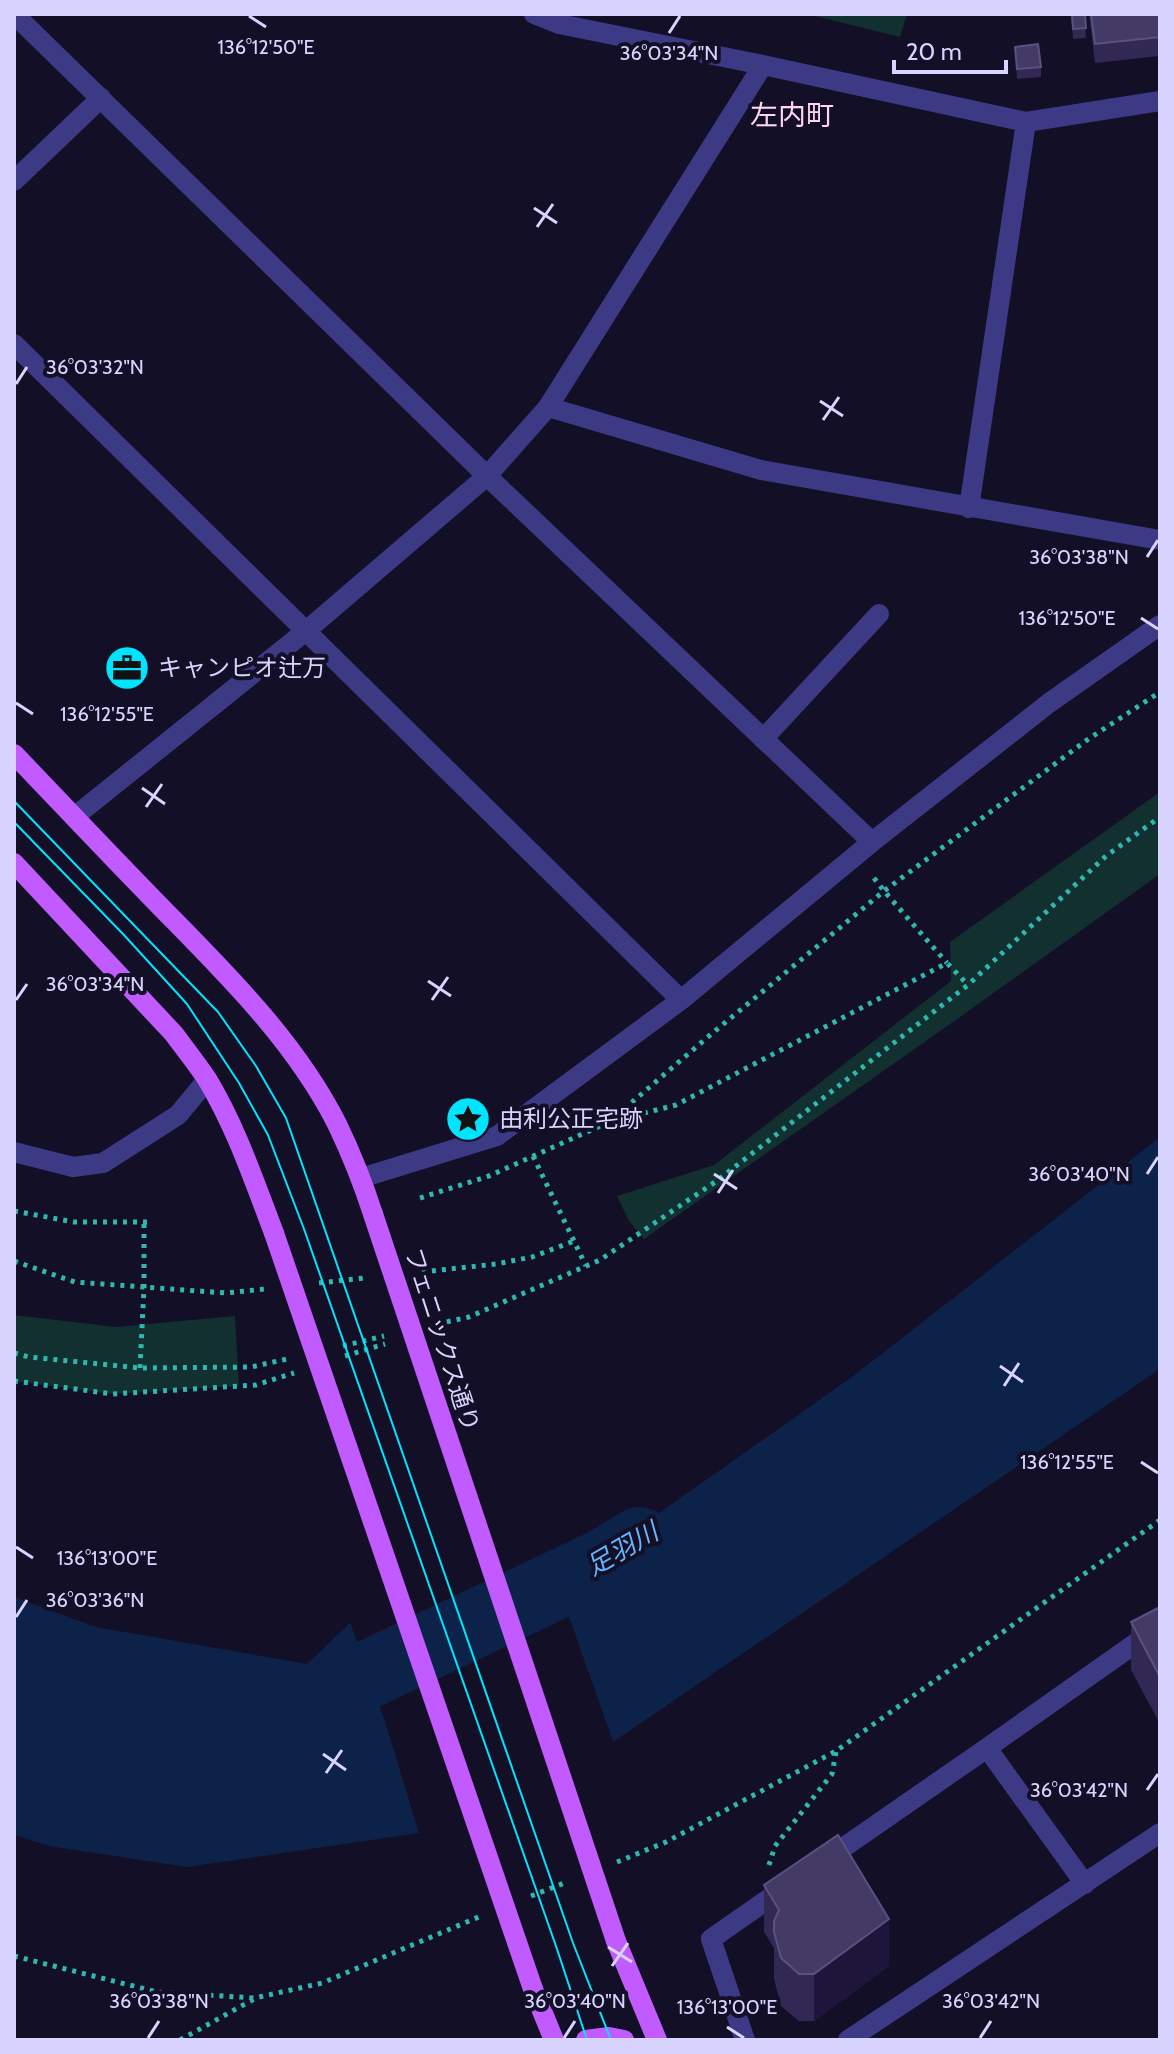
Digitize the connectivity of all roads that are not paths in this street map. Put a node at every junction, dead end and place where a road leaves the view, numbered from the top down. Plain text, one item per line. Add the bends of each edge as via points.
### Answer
1 (14, 14) edge
2 (534, 14) edge
3 (561, 19) edge
4 (763, 65) junction
5 (101, 98) junction
6 (1160, 101) edge
7 (1026, 122) junction
8 (14, 181) edge
9 (14, 344) edge
10 (548, 407) junction
11 (487, 476) junction
12 (969, 508) junction
13 (1160, 540) edge
14 (879, 614) dead end
15 (1160, 625) edge
16 (306, 631) junction
17 (763, 739) junction
18 (14, 754) edge
19 (74, 817) junction
20 (865, 848) junction
21 (14, 863) edge
22 (681, 1000) junction
23 (207, 1080) junction
24 (14, 1152) edge
25 (361, 1178) junction
26 (1160, 1626) edge
27 (987, 1748) junction
28 (1160, 1833) edge
29 (1085, 1884) junction
30 (554, 2040) edge
31 (586, 2040) edge
32 (624, 2040) edge
33 (657, 2040) edge
34 (745, 2040) edge
35 (848, 2040) edge

1 - 5 street
2 - 3 street
3 - 4 street
4 - 7 street
4 - 10 street
5 - 8 street
5 - 11 street
6 - 7 street
7 - 12 street
9 - 16 street
10 - 11 street
10 - 12 street via 761,470
11 - 16 street
11 - 17 street
12 - 13 street
14 - 17 street
15 - 20 street via 1049,703
16 - 19 street
16 - 22 street
17 - 20 street
18 - 19 main road, フェニックス通り
19 - 25 main road, フェニックス通り via 263,1016 336,1122
20 - 22 street
21 - 23 main road via 174,1034
22 - 25 street via 497,1136
23 - 24 street via 178,1115 103,1163 73,1167
23 - 30 main road, bridge via 274,1233
25 - 33 main road, フェニックス通り, bridge via 616,1941
26 - 27 street
27 - 29 street
27 - 34 street via 711,1939
28 - 29 street
29 - 35 street
31 - 32 main road

